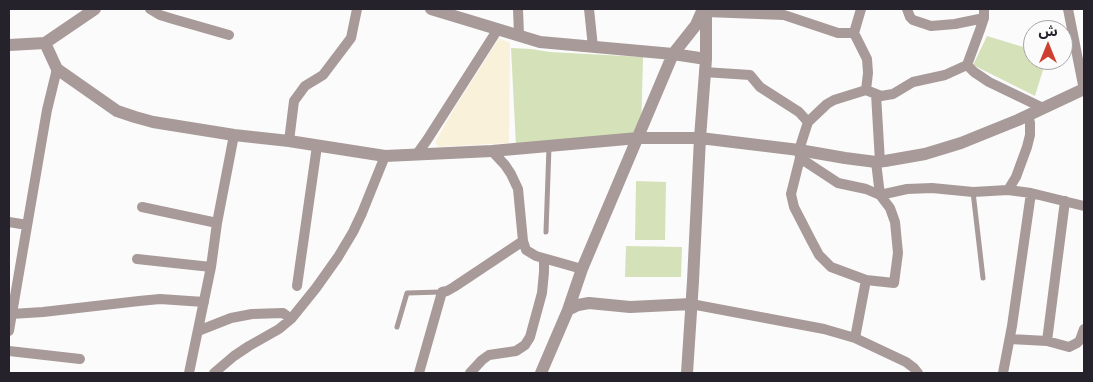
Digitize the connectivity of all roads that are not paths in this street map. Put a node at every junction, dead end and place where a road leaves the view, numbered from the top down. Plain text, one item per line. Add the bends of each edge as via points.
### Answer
1 (94, 9) edge
2 (150, 9) edge
3 (357, 9) edge
4 (431, 9) edge
5 (518, 9) edge
6 (590, 9) edge
7 (861, 9) edge
8 (908, 9) edge
9 (1068, 9) edge
10 (705, 10) edge
11 (788, 12) edge
12 (984, 13) edge
13 (498, 29) junction
14 (854, 33) junction
15 (229, 35) dead end
16 (519, 35) junction
17 (45, 43) junction
18 (9, 45) edge
19 (593, 47) junction
20 (673, 54) junction
21 (967, 65) junction
22 (705, 66) junction
23 (56, 69) junction
24 (1084, 89) edge
25 (871, 92) junction
26 (1043, 108) junction
27 (1028, 115) junction
28 (808, 122) junction
29 (234, 134) junction
30 (638, 138) junction
31 (700, 138) junction
32 (288, 141) junction
33 (317, 146) junction
34 (549, 146) junction
35 (492, 151) junction
36 (417, 154) junction
37 (800, 154) junction
38 (384, 156) junction
39 (878, 162) junction
40 (1008, 190) junction
41 (972, 192) junction
42 (1030, 192) junction
43 (880, 195) junction
44 (1065, 201) junction
45 (1084, 206) edge
46 (142, 207) dead end
47 (9, 222) edge
48 (217, 223) junction
49 (28, 225) junction
50 (546, 232) dead end
51 (523, 241) junction
52 (137, 259) dead end
53 (544, 259) junction
54 (211, 267) junction
55 (582, 269) junction
56 (984, 278) dead end
57 (866, 280) junction
58 (297, 286) dead end
59 (442, 292) junction
60 (204, 302) junction
61 (692, 304) junction
62 (568, 310) junction
63 (11, 314) junction
64 (291, 319) junction
65 (397, 327) dead end
66 (1084, 329) edge
67 (9, 331) edge
68 (198, 331) junction
69 (855, 338) junction
70 (1010, 339) junction
71 (1047, 341) junction
72 (9, 352) edge
73 (80, 358) dead end
74 (189, 373) edge
75 (214, 373) edge
76 (419, 373) edge
77 (470, 373) edge
78 (541, 373) edge
79 (687, 373) edge
80 (918, 373) edge
81 (1003, 373) edge

1 - 17 street
2 - 15 street via 173,20
3 - 32 street via 351,38 323,76 305,86 294,101
4 - 13 street
5 - 16 street
6 - 19 street
7 - 14 street
8 - 12 street via 913,20 931,26 954,24
9 - 24 street
10 - 11 street
10 - 20 street
10 - 22 street
11 - 14 street via 838,33
12 - 21 street
13 - 16 street
13 - 36 street
14 - 25 street via 867,59
16 - 19 street via 549,43
17 - 18 street
17 - 23 street
19 - 20 street
20 - 22 street
20 - 30 street
21 - 25 street via 944,75 913,82 893,94 881,96
21 - 26 street via 989,82
22 - 28 street via 750,75 760,87 799,112
22 - 31 street
23 - 29 street via 117,111 153,122
23 - 49 street
24 - 26 street
25 - 28 street via 834,100
25 - 39 street
26 - 27 street
27 - 39 street via 936,152
27 - 40 street via 1030,136 1016,177
28 - 37 street
29 - 32 street
29 - 48 street
30 - 31 street
30 - 34 street
30 - 55 street
31 - 37 street
31 - 61 street
32 - 33 street
33 - 38 street
33 - 58 street
34 - 35 street
34 - 50 lane
35 - 36 street
35 - 51 street via 512,174 518,189
36 - 38 street
37 - 39 street
37 - 43 street via 838,183
37 - 57 street via 791,194 811,240 832,267
38 - 64 street via 348,240
39 - 43 street
40 - 41 street
40 - 42 street
41 - 43 street via 932,188
41 - 56 lane
42 - 44 street
42 - 70 street
43 - 57 street via 895,222 898,253 895,278 894,284
44 - 45 street
44 - 71 street
46 - 48 street
47 - 49 street
48 - 54 street
49 - 63 street
51 - 53 street via 530,254
51 - 59 street
52 - 54 street
53 - 55 street
53 - 77 street via 542,293 526,345 516,351 489,355
54 - 60 street
55 - 62 street
57 - 69 street
59 - 65 lane via 407,293
59 - 76 street
60 - 63 street via 139,301
60 - 68 street
61 - 62 street via 630,307 589,303
61 - 69 street
61 - 79 street
62 - 78 street
63 - 67 street
64 - 68 street via 283,313 252,314
64 - 75 street
66 - 71 street via 1080,340 1069,347
68 - 74 street
69 - 80 street via 906,362
70 - 71 street
70 - 81 street
72 - 73 street

